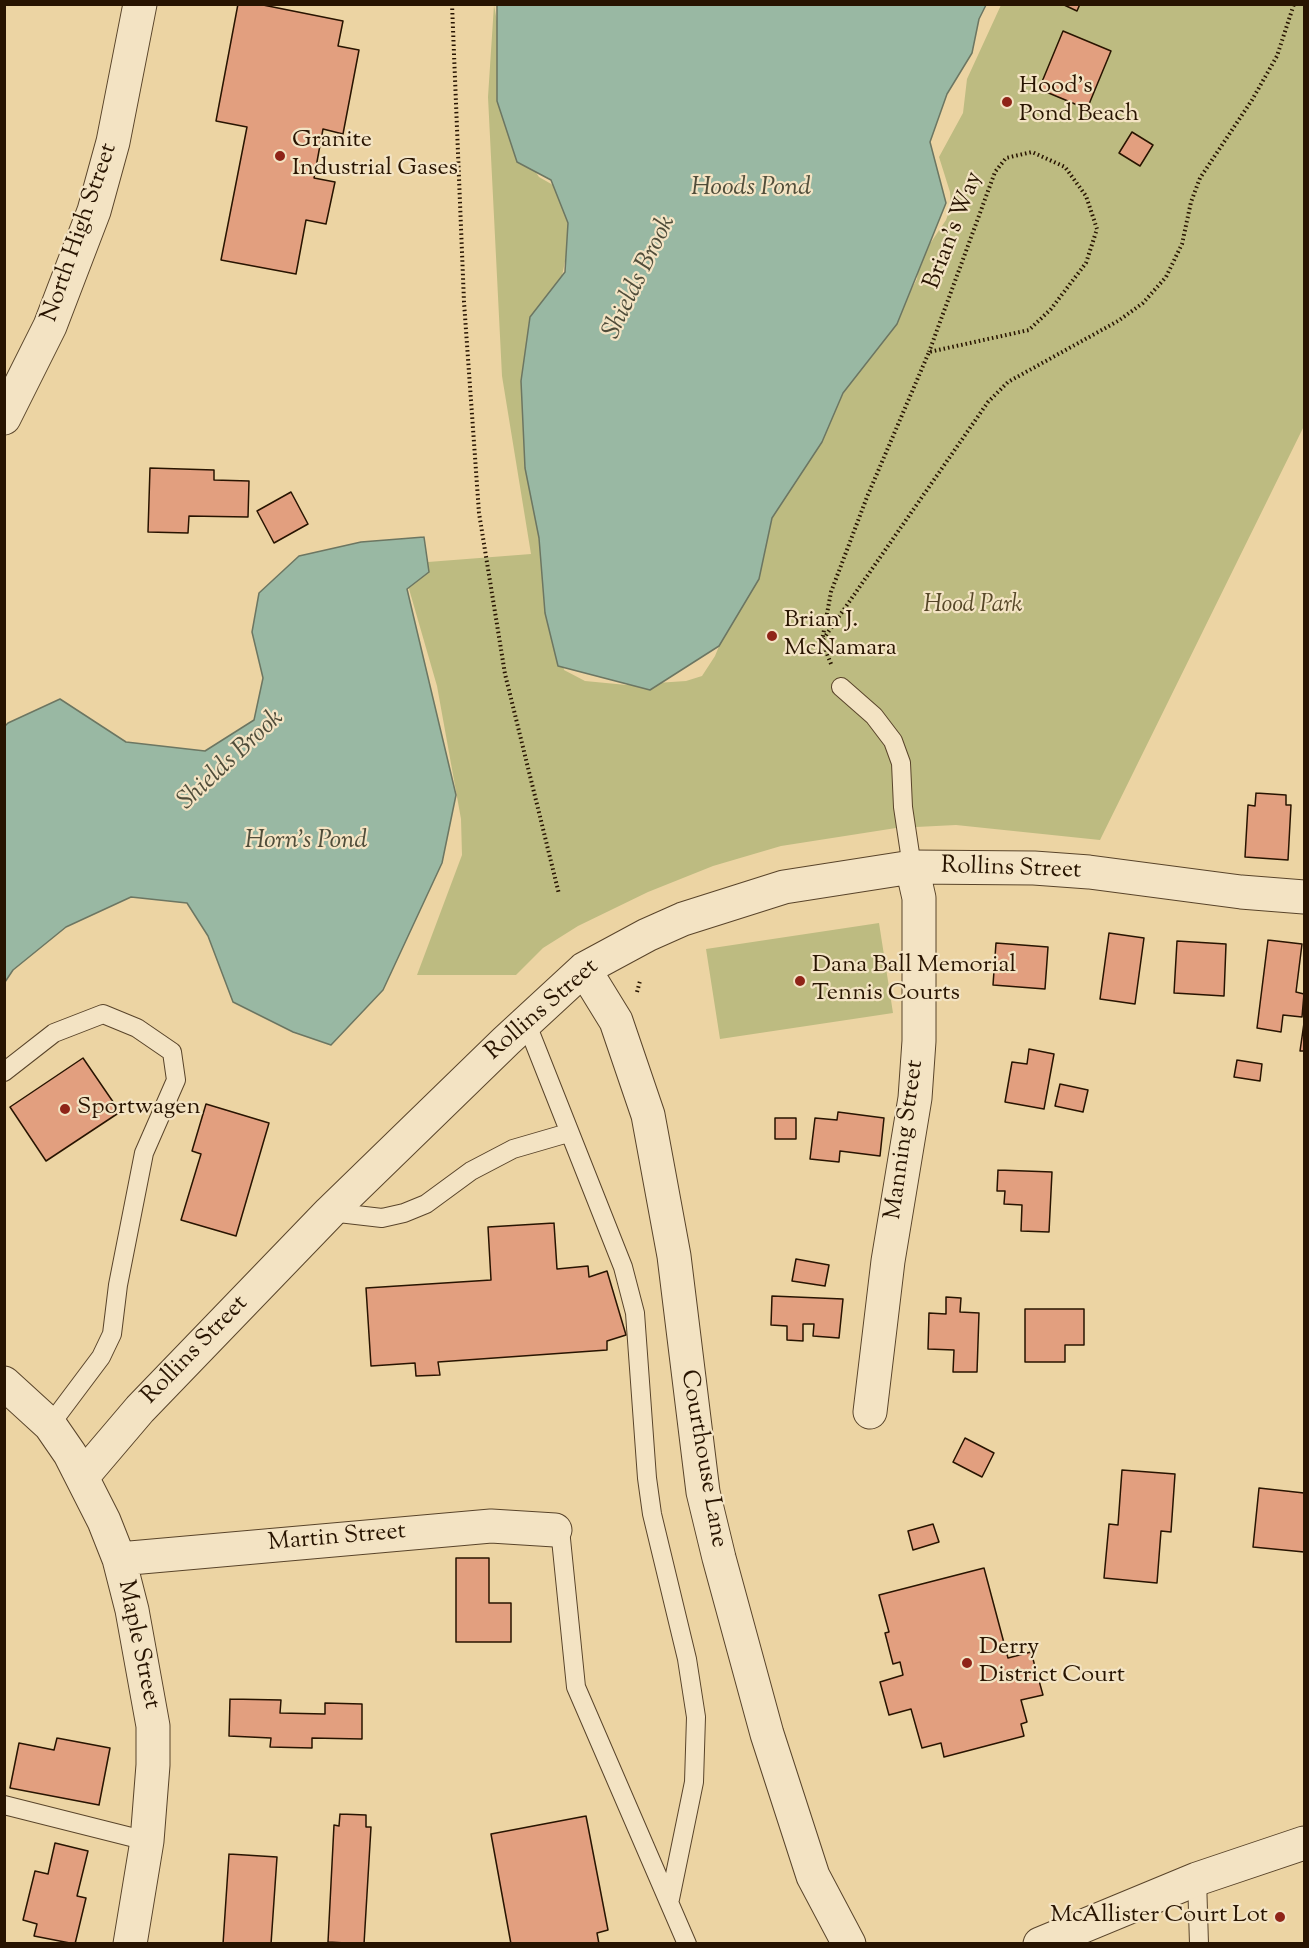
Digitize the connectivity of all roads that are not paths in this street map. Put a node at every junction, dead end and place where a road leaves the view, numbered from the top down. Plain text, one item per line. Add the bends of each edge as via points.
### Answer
1 (140, 4) edge
2 (4, 418) edge
3 (841, 687) road end
4 (912, 867) junction
5 (1305, 897) edge
6 (585, 969) junction
7 (526, 1022) junction
8 (4, 1072) edge
9 (568, 1133) junction
10 (330, 1212) junction
11 (4, 1383) edge
12 (870, 1412) dead end
13 (50, 1425) junction
14 (83, 1476) junction
15 (555, 1530) joint
16 (119, 1559) junction
17 (4, 1805) edge
18 (147, 1841) junction
19 (1305, 1843) edge
20 (1197, 1879) junction
21 (670, 1899) junction
22 (130, 1944) edge
23 (687, 1944) edge
24 (849, 1944) edge
25 (1040, 1944) edge
26 (1199, 1944) edge

1 - 2 street, North High Street via 113,142 94,211 50,326
3 - 4 lane via 874,716 893,741 901,763
4 - 5 street, Rollins Street via 1089,872
4 - 6 street, Rollins Street via 784,887 731,903 647,935
4 - 12 street, Manning Street via 918,898 919,1041 915,1098 888,1261
6 - 7 street, Rollins Street
6 - 24 street, Courthouse Lane via 616,1021 648,1114 674,1256 703,1492 719,1558 767,1734 813,1876
7 - 9 lane
7 - 10 street, Rollins Street
8 - 13 lane via 54,1033 103,1014 136,1028 172,1052 176,1080 144,1154 112,1334 101,1357
9 - 10 lane via 513,1149 471,1171 426,1204 404,1213 382,1218
9 - 21 lane via 623,1267 635,1313 652,1514 687,1659 696,1718 694,1782
10 - 14 street, Rollins Street via 140,1409
11 - 13 street, Maple Street
13 - 14 street, Maple Street
14 - 16 street, Maple Street
15 - 16 street, Martin Street via 491,1526
15 - 21 lane via 561,1539 576,1687
16 - 18 street, Maple Street via 153,1726 152,1803
17 - 18 lane
18 - 22 street, Maple Street
19 - 20 street
20 - 25 street
20 - 26 lane
21 - 23 lane

